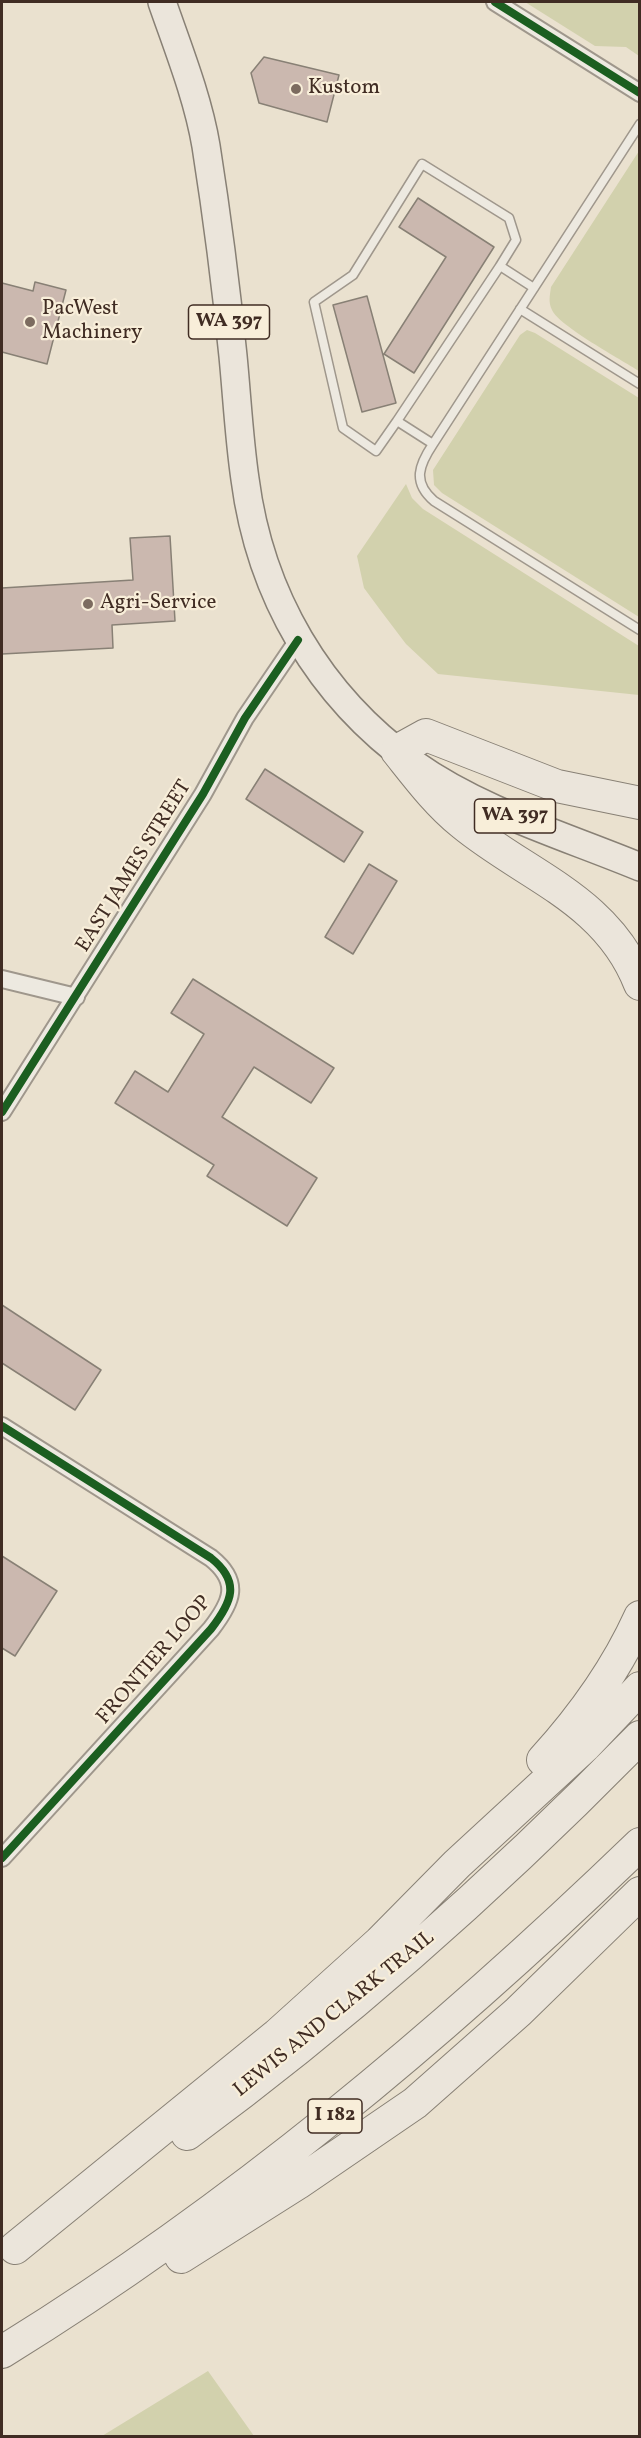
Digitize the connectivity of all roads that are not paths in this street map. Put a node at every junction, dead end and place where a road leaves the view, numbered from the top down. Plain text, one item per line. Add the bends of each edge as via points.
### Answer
1 (162, 2) edge
2 (495, 2) edge
3 (639, 93) edge
4 (639, 124) edge
5 (500, 266) junction
6 (534, 288) junction
7 (520, 309) junction
8 (639, 384) edge
9 (397, 421) junction
10 (432, 444) junction
11 (639, 630) edge
12 (298, 640) junction
13 (397, 751) junction
14 (639, 803) edge
15 (639, 867) edge
16 (2, 979) edge
17 (639, 984) edge
18 (76, 997) junction
19 (2, 1112) edge
20 (2, 1425) edge
21 (639, 1617) edge
22 (639, 1688) edge
23 (639, 1737) edge
24 (639, 1844) edge
25 (2, 1858) edge
26 (456, 1864) junction
27 (639, 1893) edge
28 (639, 1900) edge
29 (608, 1925) junction
30 (8, 2252) edge
31 (5, 2350) edge

1 - 12 main road, WA 397 via 206,142 245,481 255,531 270,581
2 - 3 street
4 - 6 lane
5 - 6 lane
5 - 9 lane
5 - 9 lane via 516,240 509,219 422,164 353,275 314,302 343,428 376,451
6 - 7 lane
7 - 8 lane
7 - 10 lane
9 - 10 lane
10 - 11 lane via 418,472 429,497
12 - 13 main road, WA 397 via 340,698
12 - 18 street, EAST JAMES STREET via 245,718 203,794
13 - 14 highway via 426,735 557,786
13 - 15 main road, WA 397 via 494,807
13 - 17 highway via 460,822 564,891 618,940
16 - 18 street
18 - 19 street, EAST JAMES STREET
20 - 25 street, FRONTIER LOOP via 211,1558 227,1573 231,1589 228,1606 211,1629
21 - 26 highway via 614,1666 576,1722
22 - 26 highway via 585,1746
23 - 30 highway, LEWIS AND CLARK TRAIL via 457,1915 324,2028 170,2146
24 - 31 highway, I 182 via 465,2007 321,2127 132,2267
26 - 30 highway via 380,1942 277,2035
27 - 29 highway
28 - 29 highway
29 - 31 highway via 415,2103 108,2304

